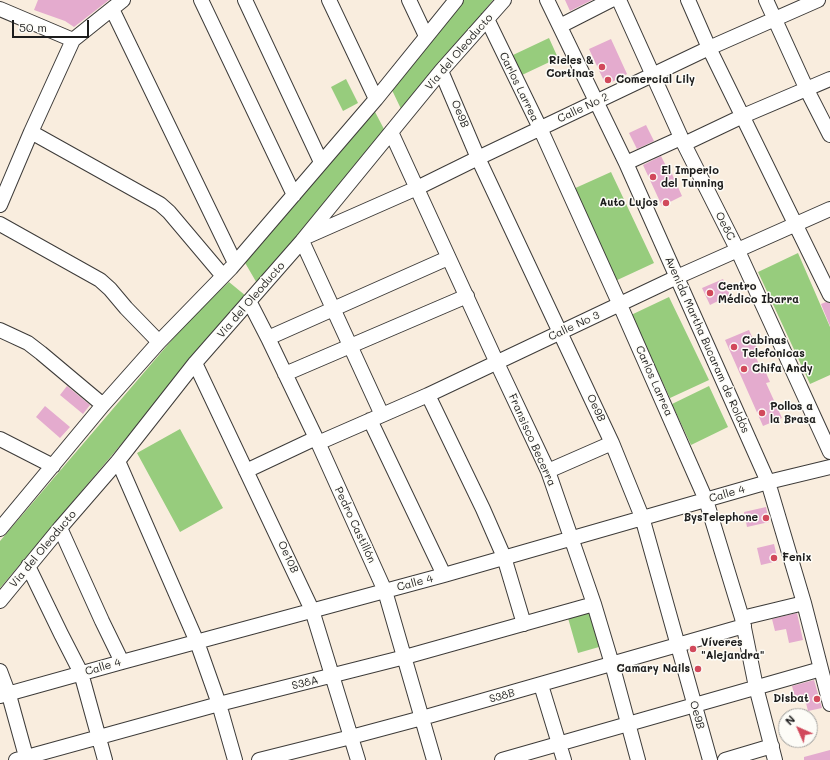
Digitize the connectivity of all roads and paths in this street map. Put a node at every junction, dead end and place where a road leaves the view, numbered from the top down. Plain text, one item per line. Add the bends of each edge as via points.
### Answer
1 (123, 0) edge
2 (201, 0) edge
3 (245, 0) edge
4 (329, 0) edge
5 (409, 0) edge
6 (456, 0) edge
7 (504, 0) edge
8 (547, 0) edge
9 (611, 0) edge
10 (619, 0) edge
11 (688, 0) edge
12 (766, 0) edge
13 (818, 0) edge
14 (0, 9) edge
15 (112, 9) junction
16 (487, 19) junction
17 (775, 19) junction
18 (560, 26) junction
19 (426, 36) junction
20 (73, 40) junction
21 (709, 48) junction
22 (441, 71) junction
23 (654, 75) junction
24 (830, 79) edge
25 (807, 90) junction
26 (376, 99) junction
27 (597, 101) junction
28 (743, 116) junction
29 (540, 128) junction
30 (829, 130) edge
31 (31, 132) junction
32 (391, 132) junction
33 (683, 141) junction
34 (478, 158) junction
35 (321, 162) junction
36 (626, 163) junction
37 (417, 188) junction
38 (294, 195) junction
39 (0, 205) edge
40 (830, 209) edge
41 (0, 224) edge
42 (795, 225) junction
43 (304, 239) junction
44 (738, 251) junction
45 (448, 258) junction
46 (235, 263) junction
47 (223, 276) junction
48 (677, 277) junction
49 (467, 296) junction
50 (830, 296) edge
51 (249, 301) junction
52 (620, 305) junction
53 (333, 309) junction
54 (0, 330) edge
55 (560, 332) junction
56 (268, 338) junction
57 (159, 342) junction
58 (352, 346) junction
59 (195, 363) junction
60 (497, 363) junction
61 (285, 374) junction
62 (428, 395) junction
63 (103, 404) junction
64 (376, 418) junction
65 (0, 439) edge
66 (317, 441) junction
67 (612, 443) junction
68 (830, 452) edge
69 (118, 461) junction
70 (53, 466) junction
71 (830, 467) edge
72 (246, 470) junction
73 (548, 471) junction
74 (768, 482) junction
75 (706, 500) junction
76 (642, 517) junction
77 (60, 528) junction
78 (0, 529) edge
79 (572, 539) junction
80 (504, 557) junction
81 (28, 566) junction
82 (444, 575) junction
83 (385, 591) junction
84 (0, 601) edge
85 (804, 603) junction
86 (594, 604) junction
87 (312, 610) junction
88 (743, 622) junction
89 (524, 624) junction
90 (197, 642) junction
91 (677, 646) junction
92 (405, 657) junction
93 (122, 662) junction
94 (612, 664) junction
95 (821, 669) junction
96 (0, 671) edge
97 (81, 673) junction
98 (333, 676) junction
99 (541, 685) junction
100 (756, 687) junction
101 (4, 696) edge
102 (219, 704) junction
103 (830, 704) edge
104 (694, 705) junction
105 (422, 718) junction
106 (628, 724) junction
107 (99, 737) junction
108 (351, 737) junction
109 (560, 743) junction
110 (774, 753) edge
111 (23, 759) edge
112 (105, 760) edge
113 (235, 760) edge
114 (259, 760) edge
115 (358, 760) edge
116 (434, 760) edge
117 (502, 760) edge
118 (564, 760) edge
119 (638, 760) edge
120 (710, 760) edge
121 (725, 760) edge

1 - 15 street
2 - 38 street
3 - 35 street
4 - 26 street
5 - 19 street
6 - 19 street
7 - 16 street, Via del Oleoducto
8 - 18 street, Avenida Martha Bucaram de Roldós
9 - 18 street
10 - 23 street, Oe8C
11 - 21 street
12 - 17 street
13 - 17 street, Calle No 2
14 - 20 street
15 - 20 street
15 - 46 street
16 - 22 street, Via del Oleoducto
16 - 29 street, Carlos Larrea
17 - 21 street, Calle No 2
17 - 25 street
18 - 27 street, Avenida Martha Bucaram de Roldós
19 - 26 street
20 - 31 street
21 - 23 street, Calle No 2
21 - 28 street
22 - 32 street, Via del Oleoducto
22 - 34 street, Oe9B
23 - 27 street, Calle No 2
23 - 33 street, Oe8C
24 - 25 street
25 - 28 street
25 - 30 street
26 - 35 street
27 - 29 street, Calle No 2
27 - 36 street, Avenida Martha Bucaram de Roldós
28 - 33 street
28 - 42 street
29 - 34 street, Calle No 2
29 - 52 street, Carlos Larrea
31 - 39 street
31 - 47 street via 160,204
32 - 37 street, Fransisco Becerra
32 - 43 street, Via del Oleoducto
33 - 36 street
33 - 44 street, Oe8C
34 - 37 street, Calle No 2
34 - 55 street, Oe9B
35 - 38 street
36 - 48 street, Avenida Martha Bucaram de Roldós
37 - 43 street, Calle No 2
37 - 45 street, Fransisco Becerra
38 - 46 street
40 - 42 street, Calle No 3
41 - 57 street via 100,280
42 - 44 street, Calle No 3
42 - 50 street
43 - 51 street, Via del Oleoducto
43 - 53 street
44 - 48 street, Calle No 3
44 - 68 street, Oe8C
45 - 49 street, Fransisco Becerra
45 - 53 street
46 - 47 street
47 - 57 street
48 - 52 street, Calle No 3
48 - 74 street, Avenida Martha Bucaram de Roldós
49 - 58 street
49 - 60 street, Fransisco Becerra
51 - 56 street, Pedro Castillón
51 - 59 street, Via del Oleoducto
52 - 55 street, Calle No 3
52 - 75 street, Carlos Larrea
53 - 56 street
53 - 58 street
54 - 63 street via 28,343
55 - 60 street, Calle No 3
55 - 67 street, Oe9B
56 - 61 street, Pedro Castillón
57 - 63 street
58 - 61 street
58 - 64 street
59 - 69 street, Via del Oleoducto
59 - 72 street, Oe10B
60 - 62 street, Calle No 3
60 - 73 street, Fransisco Becerra
61 - 66 street, Pedro Castillón
62 - 64 street, Calle No 3
62 - 80 street
63 - 70 street
64 - 66 street, Calle No 3
64 - 82 street
65 - 70 street
66 - 72 street, Calle No 3
66 - 83 street, Pedro Castillón
67 - 73 street
67 - 76 street, Oe9B
69 - 77 street, Via del Oleoducto
69 - 90 street
70 - 78 street
71 - 74 street, Calle 4
72 - 87 street, Oe10B
73 - 79 street, Fransisco Becerra
74 - 75 street, Calle 4
74 - 85 street, Avenida Martha Bucaram de Roldós
75 - 76 street, Calle 4
75 - 88 street, Carlos Larrea
76 - 79 street, Calle 4
76 - 91 street, Oe9B
77 - 81 street, Via del Oleoducto
77 - 93 street
79 - 80 street, Calle 4
79 - 86 street, Fransisco Becerra
80 - 82 street, Calle 4
80 - 89 street
81 - 84 street, Via del Oleoducto
81 - 97 street
82 - 83 street, Calle 4
83 - 87 street, Calle 4
83 - 92 street, Pedro Castillón
85 - 88 street, S38B
85 - 95 street, Avenida Martha Bucaram de Roldós
86 - 89 street, S38A
86 - 94 street, Fransisco Becerra
87 - 90 street, Calle 4
87 - 98 street, Oe10B
88 - 91 street, S38B
88 - 100 street, Carlos Larrea
89 - 92 street, S38A
90 - 93 street, Calle 4
90 - 102 street
91 - 94 street, S38B
91 - 104 street, Oe9B
92 - 98 street, S38A
92 - 105 street, Pedro Castillón
93 - 97 street, Calle 4
94 - 99 street, S38B
94 - 106 street, Fransisco Becerra
95 - 100 street
95 - 103 street, Avenida Martha Bucaram de Roldós
96 - 101 street
97 - 101 street, Calle 4
97 - 107 street
98 - 102 street, S38A
98 - 108 street, Oe10B
99 - 105 street, S38B
99 - 109 street
100 - 104 street
100 - 110 street, Carlos Larrea
101 - 111 street
102 - 107 street, S38A
102 - 113 street
104 - 106 street
104 - 120 street, Oe9B
105 - 108 street, S38B
105 - 116 street, Pedro Castillón
106 - 109 street
106 - 119 street, Fransisco Becerra
107 - 111 street, S38A
107 - 112 street
108 - 114 street, S38B
108 - 115 street, Oe10B
109 - 117 street
109 - 118 street
110 - 121 street

